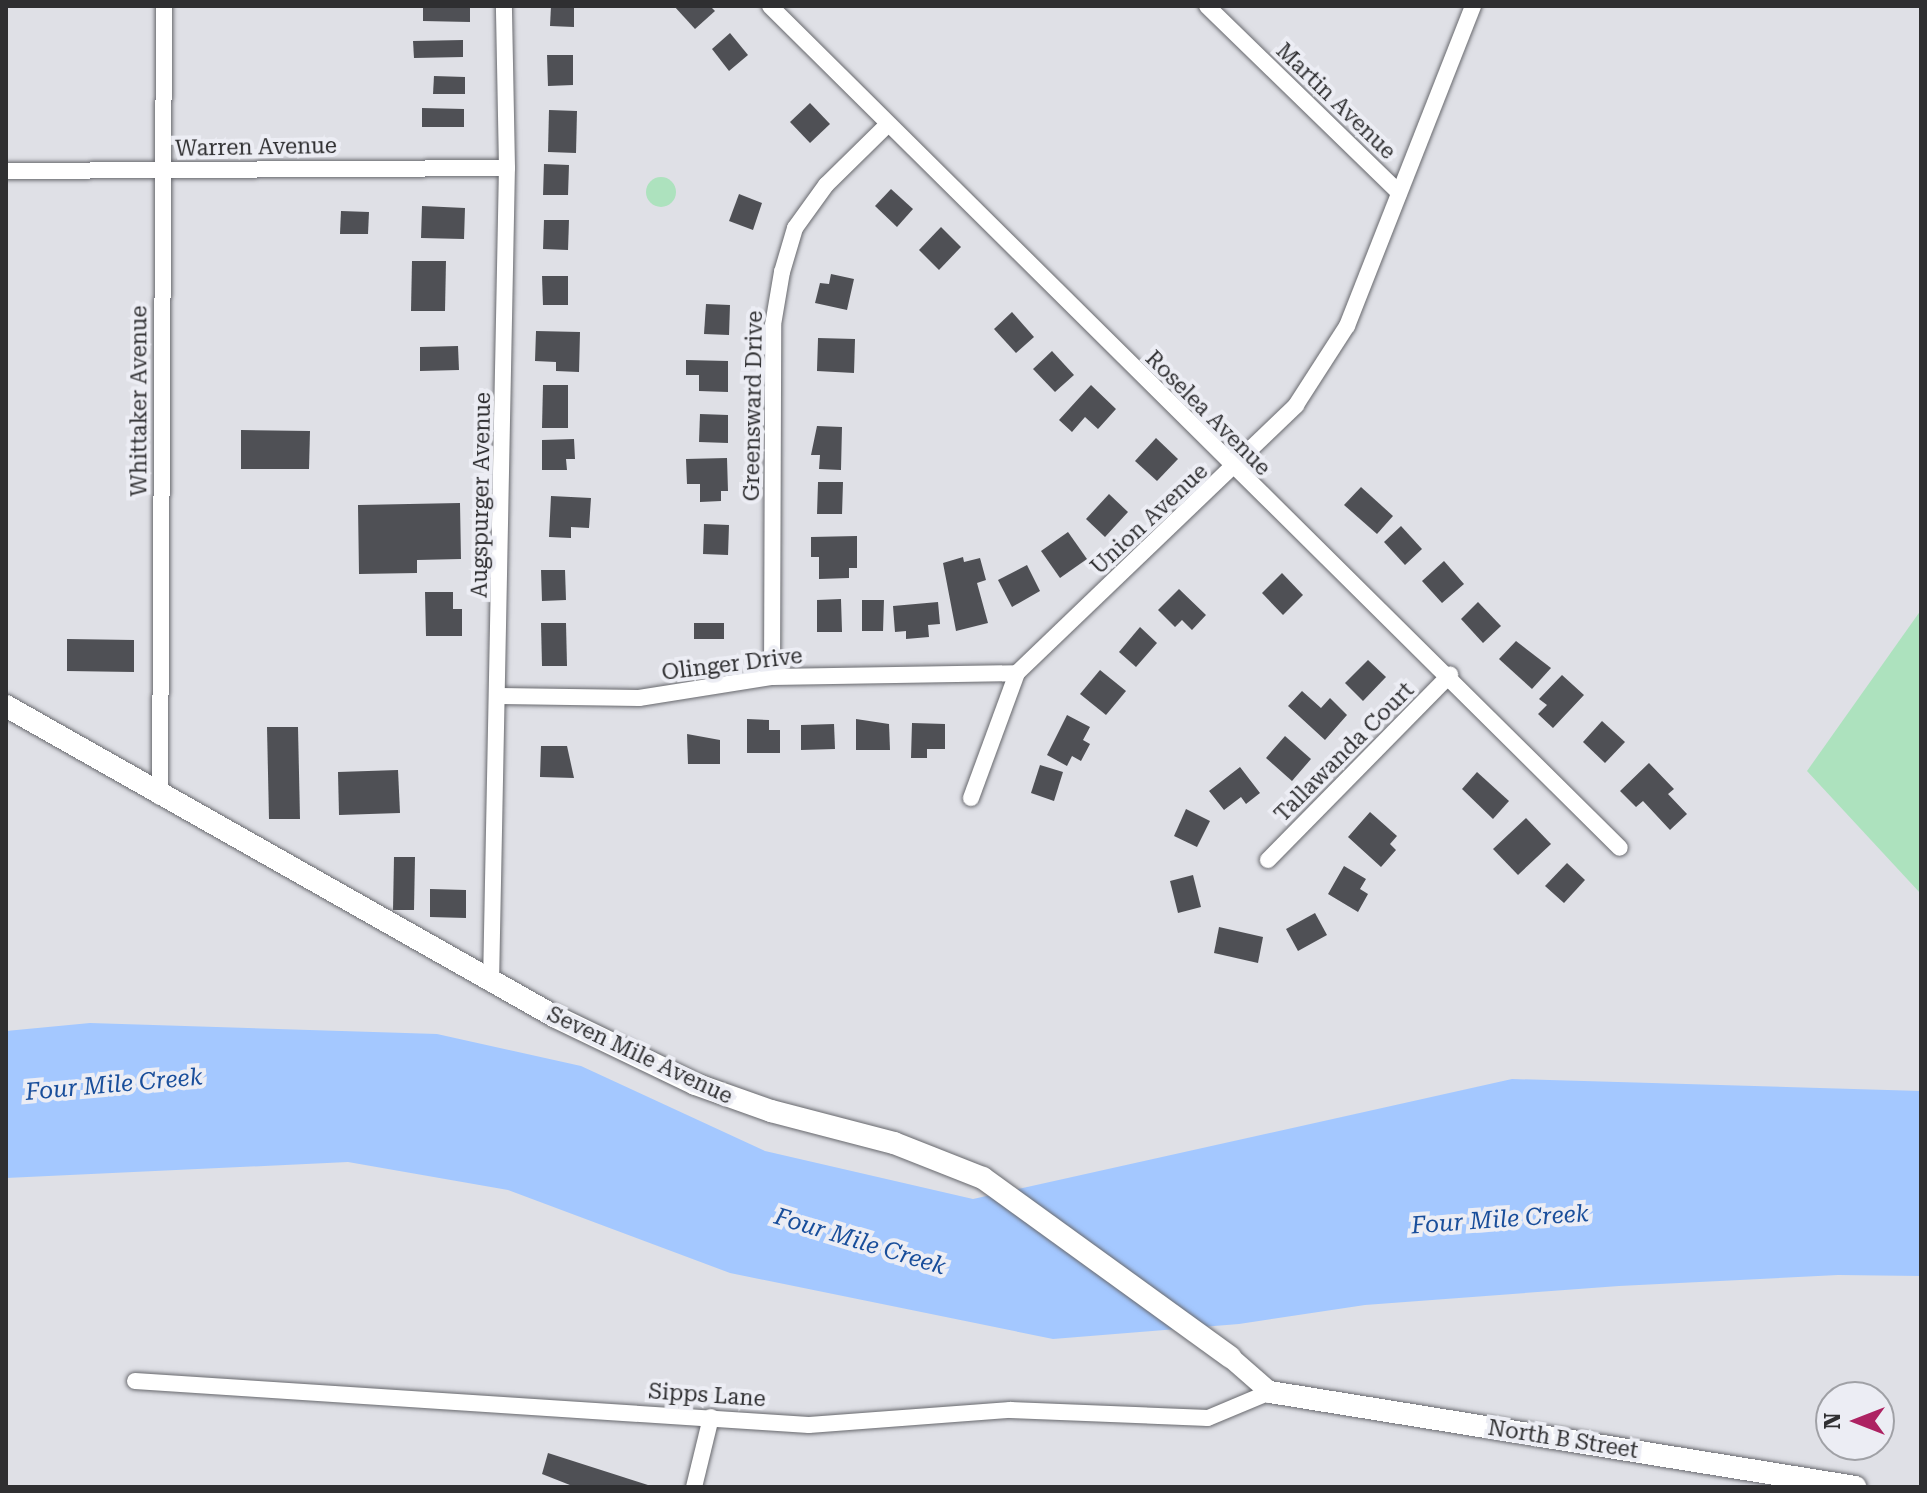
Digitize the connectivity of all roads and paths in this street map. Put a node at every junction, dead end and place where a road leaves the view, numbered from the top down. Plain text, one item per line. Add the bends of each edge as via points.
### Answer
1 (164, 6) edge
2 (504, 6) edge
3 (770, 6) edge
4 (1207, 6) edge
5 (1473, 6) edge
6 (887, 125) junction
7 (507, 168) junction
8 (162, 170) junction
9 (6, 171) edge
10 (1399, 193) junction
11 (1233, 470) junction
12 (1017, 673) junction
13 (1450, 675) junction
14 (772, 677) junction
15 (500, 696) junction
16 (6, 706) edge
17 (160, 797) junction
18 (971, 798) dead end
19 (1620, 848) dead end
20 (1268, 860) dead end
21 (491, 984) junction
22 (1230, 1357) joint
23 (135, 1381) dead end
24 (1270, 1392) junction
25 (711, 1417) junction
26 (694, 1487) edge
27 (1855, 1487) edge

1 - 8 street, Whittaker Avenue
2 - 7 street, Augspurger Avenue
3 - 6 street, Roselea Avenue
4 - 10 street, Martin Avenue
5 - 10 street, Union Avenue
6 - 11 street, Roselea Avenue
6 - 14 street, Greensward Drive via 818,196 795,228 782,272 773,325
7 - 8 street, Warren Avenue
7 - 15 street, Augspurger Avenue
8 - 9 street, Warren Avenue
8 - 17 street, Whittaker Avenue
10 - 11 street, Union Avenue via 1347,326 1296,405
11 - 12 street, Union Avenue
11 - 13 street, Roselea Avenue
12 - 14 street, Olinger Drive
12 - 18 street, Union Avenue
13 - 19 street, Roselea Avenue
13 - 20 street, Tallawanda Court
14 - 15 street, Olinger Drive via 639,698
15 - 21 street, Augspurger Avenue
16 - 17 main road, Seven Mile Avenue
17 - 21 main road, Seven Mile Avenue
21 - 22 main road, Seven Mile Avenue via 695,1084 771,1111 894,1143 983,1178
22 - 24 street, Seven Mile Avenue
23 - 25 street, Sipps Lane
24 - 25 street, Sipps Lane via 1208,1418 1010,1410 809,1425
24 - 27 main road, North B Street
25 - 26 street

